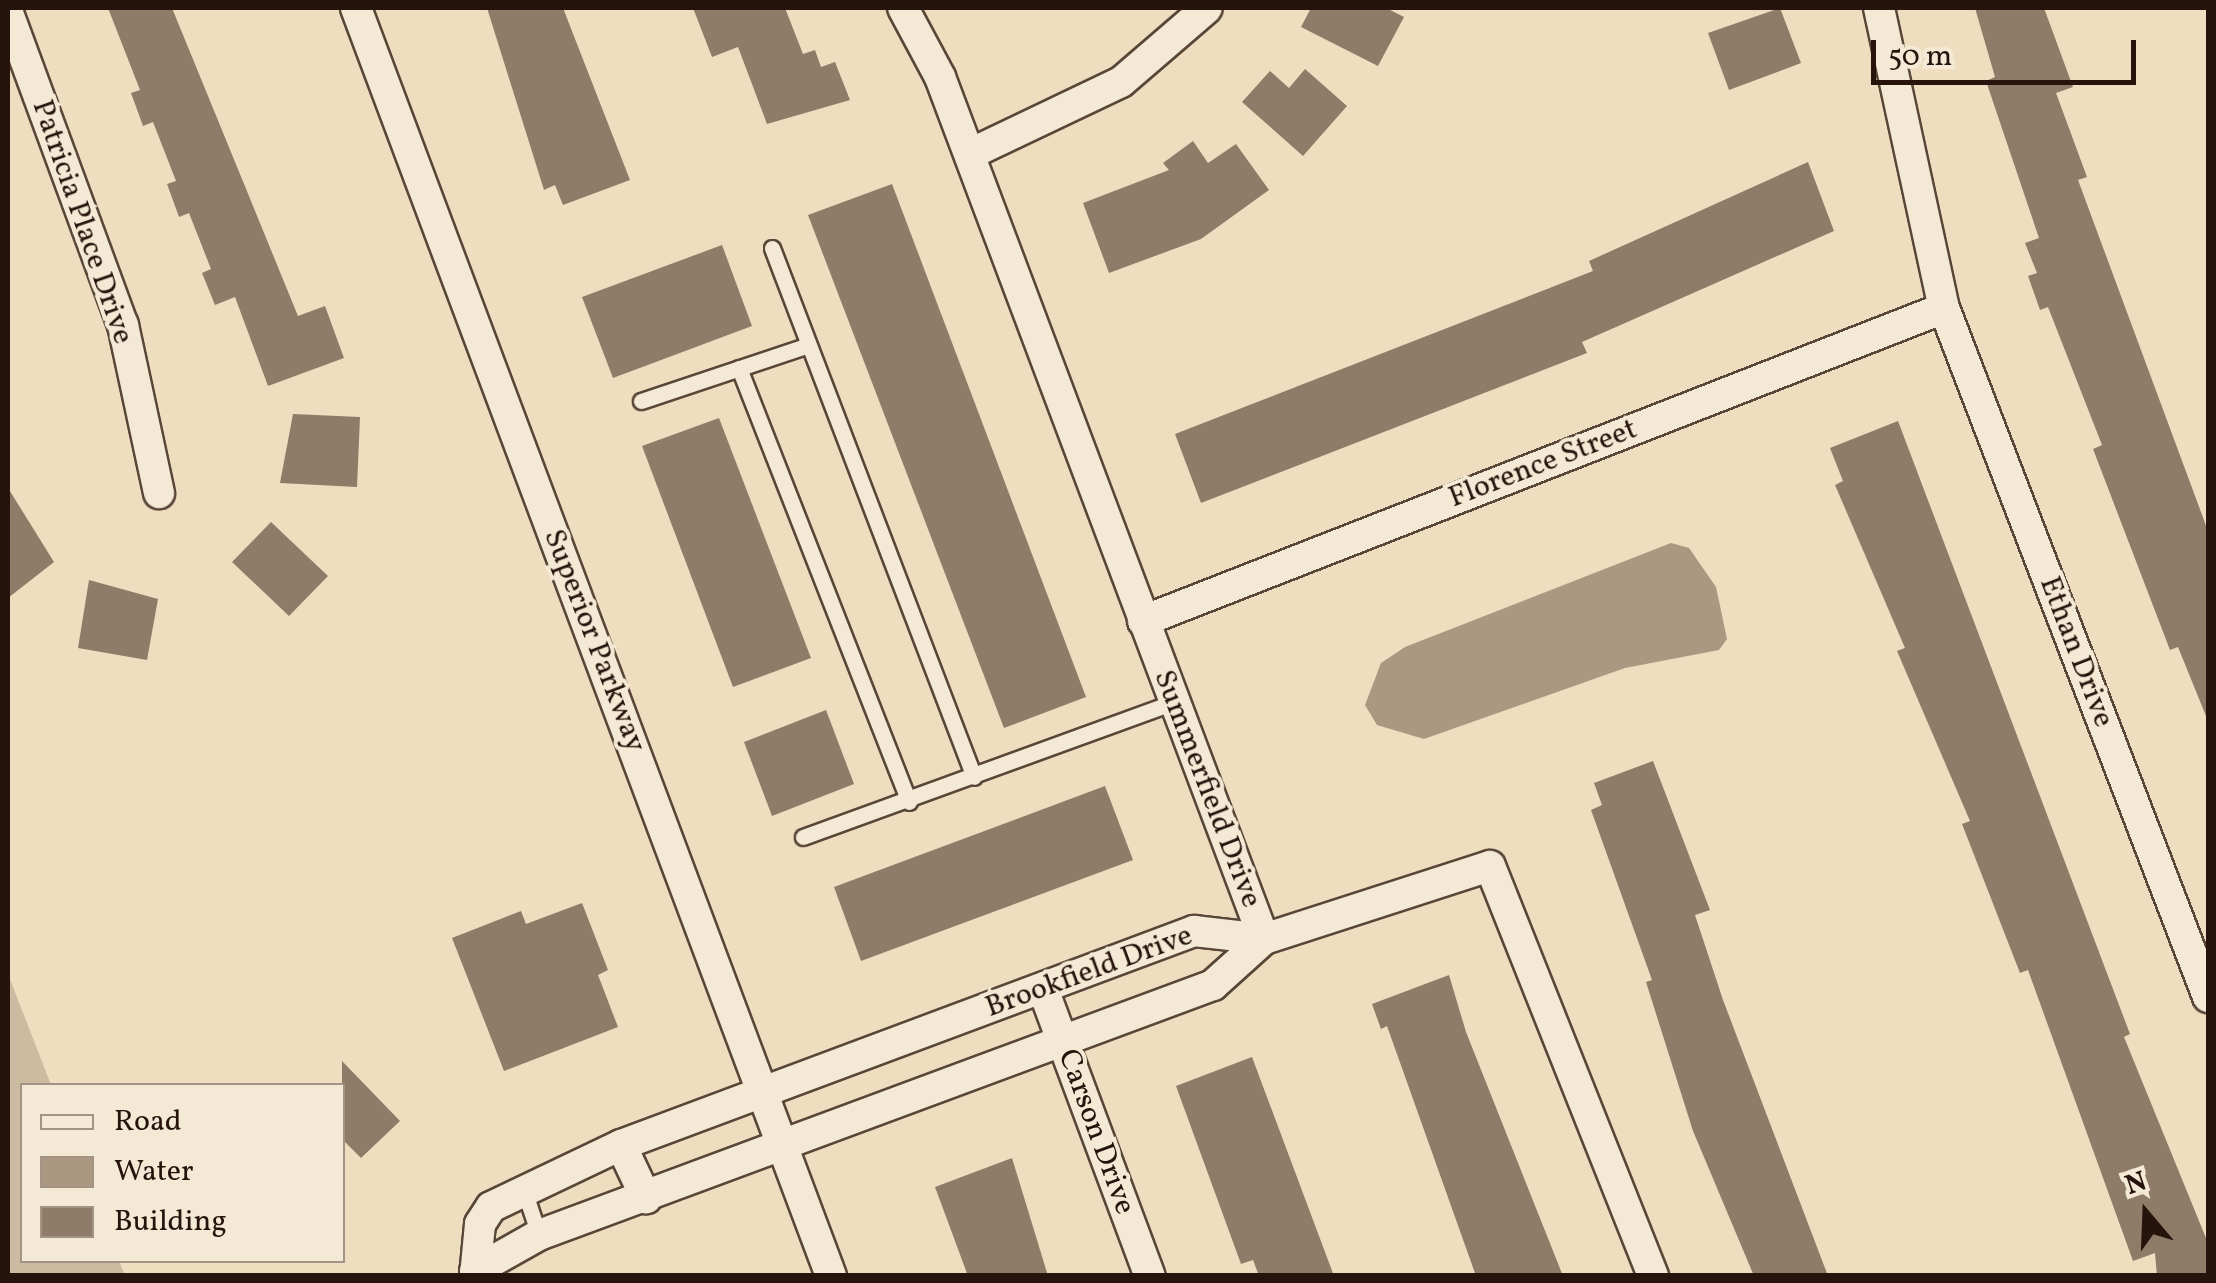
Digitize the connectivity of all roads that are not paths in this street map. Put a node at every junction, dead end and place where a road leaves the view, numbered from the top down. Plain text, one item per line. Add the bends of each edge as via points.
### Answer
1 (356, 8) edge
2 (903, 8) edge
3 (1207, 8) edge
4 (1879, 8) edge
5 (8, 13) edge
6 (970, 154) junction
7 (772, 248) dead end
8 (1944, 308) junction
9 (808, 346) junction
10 (739, 368) junction
11 (640, 400) dead end
12 (159, 492) dead end
13 (1143, 621) junction
14 (1174, 702) junction
15 (974, 777) junction
16 (909, 802) junction
17 (803, 837) dead end
18 (1264, 939) junction
19 (1042, 989) junction
20 (2208, 997) edge
21 (1062, 1042) junction
22 (764, 1092) junction
23 (621, 1145) junction
24 (784, 1147) junction
25 (522, 1187) junction
26 (646, 1198) junction
27 (538, 1235) junction
28 (475, 1273) edge
29 (831, 1276) edge
30 (1150, 1276) edge
31 (1653, 1276) edge

1 - 22 street, Superior Parkway
2 - 6 street, Summerfield Drive
3 - 6 street via 1121,82
4 - 8 street, Ethan Drive
5 - 12 street, Patricia Place Drive via 123,325
6 - 13 street, Summerfield Drive
7 - 9 lane
8 - 13 street, Florence Street
8 - 20 street, Ethan Drive
9 - 10 lane
9 - 15 lane
10 - 11 lane
10 - 16 lane
13 - 14 street, Summerfield Drive
14 - 15 lane
14 - 18 street, Summerfield Drive
15 - 16 lane
16 - 17 lane
18 - 19 street, Brookfield Drive via 1194,931
18 - 21 street, Brookfield Drive via 1212,985
18 - 31 street, Summerfield Drive via 1490,866
19 - 21 street, Carson Drive
19 - 22 street, Brookfield Drive
21 - 24 street, Brookfield Drive
21 - 30 street, Carson Drive
22 - 23 street, Brookfield Drive
22 - 24 street, Superior Parkway
23 - 25 street, Brookfield Drive
23 - 26 street
24 - 26 street, Brookfield Drive
24 - 29 street, Superior Parkway
25 - 27 lane
25 - 28 street, Brookfield Drive via 480,1224
26 - 27 street, Brookfield Drive
27 - 28 street, Brookfield Drive

